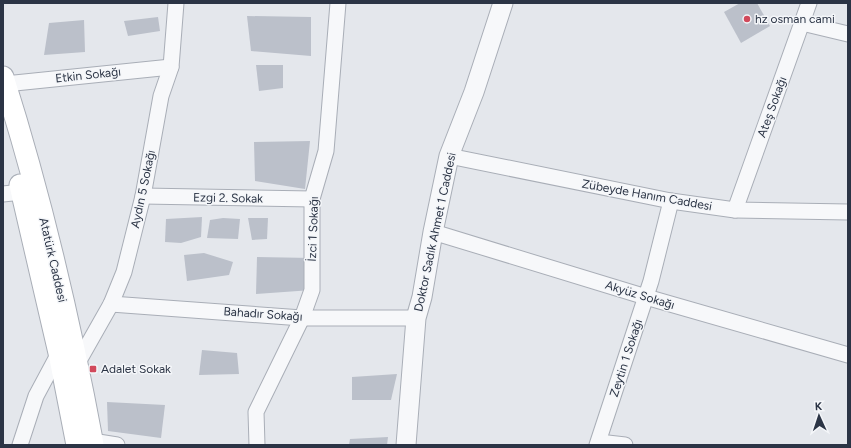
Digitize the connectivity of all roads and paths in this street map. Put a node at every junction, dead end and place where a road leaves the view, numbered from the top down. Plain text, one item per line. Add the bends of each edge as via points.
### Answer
1 (176, 3) edge
2 (338, 3) edge
3 (503, 3) edge
4 (809, 3) edge
5 (802, 23) junction
6 (848, 34) edge
7 (171, 67) junction
8 (4, 80) edge
9 (3, 123) edge
10 (449, 156) junction
11 (13, 193) edge
12 (143, 196) junction
13 (312, 199) junction
14 (671, 202) junction
15 (735, 210) junction
16 (848, 212) edge
17 (433, 232) junction
18 (646, 297) junction
19 (111, 304) junction
20 (302, 318) junction
21 (416, 318) junction
22 (59, 353) junction
23 (848, 355) edge
24 (77, 364) junction
25 (598, 443) edge
26 (87, 444) edge
27 (20, 445) edge
28 (117, 445) edge
29 (257, 445) edge
30 (406, 445) edge
31 (626, 445) edge

1 - 7 street, Aydın 5 Sokağı
2 - 13 street, İzci 1 Sokağı via 326,151
3 - 10 street, Doktor Sadık Ahmet 1 Caddesi via 474,92
4 - 5 street, Ateş Sokağı
5 - 6 street
5 - 15 street, Ateş Sokağı
7 - 8 street, Etkin Sokağı
7 - 12 street, Aydın 5 Sokağı via 161,96
8 - 24 main road, Atatürk Caddesi via 48,236
9 - 11 main road, Atatürk Caddesi
10 - 14 street, Zübeyde Hanım Caddesi
10 - 17 street, Doktor Sadık Ahmet 1 Caddesi
11 - 22 main road, Atatürk Caddesi
12 - 13 street, Ezgi 2. Sokak
12 - 19 street, Aydın 5 Sokağı via 124,272
13 - 20 street, İzci 1 Sokağı via 312,290
14 - 15 street, Zübeyde Hanım Caddesi
14 - 18 street, Zeytin 1 Sokağı
15 - 16 street, Zübeyde Hanım Caddesi
17 - 18 street, Akyüz Sokağı
17 - 21 street, Doktor Sadık Ahmet 1 Caddesi
18 - 23 street, Akyüz Sokağı
18 - 25 street, Zeytin 1 Sokağı
19 - 20 street, Bahadır Sokağı
19 - 24 street, Aydın 5 Sokağı
20 - 21 street, Bahadır Sokağı
20 - 29 street, İzci 1 Sokağı via 256,412
21 - 30 street, Doktor Sadık Ahmet 1 Caddesi
22 - 26 main road, Atatürk Caddesi
22 - 27 street via 36,396
24 - 26 main road, Atatürk Caddesi
25 - 31 street
26 - 28 street

